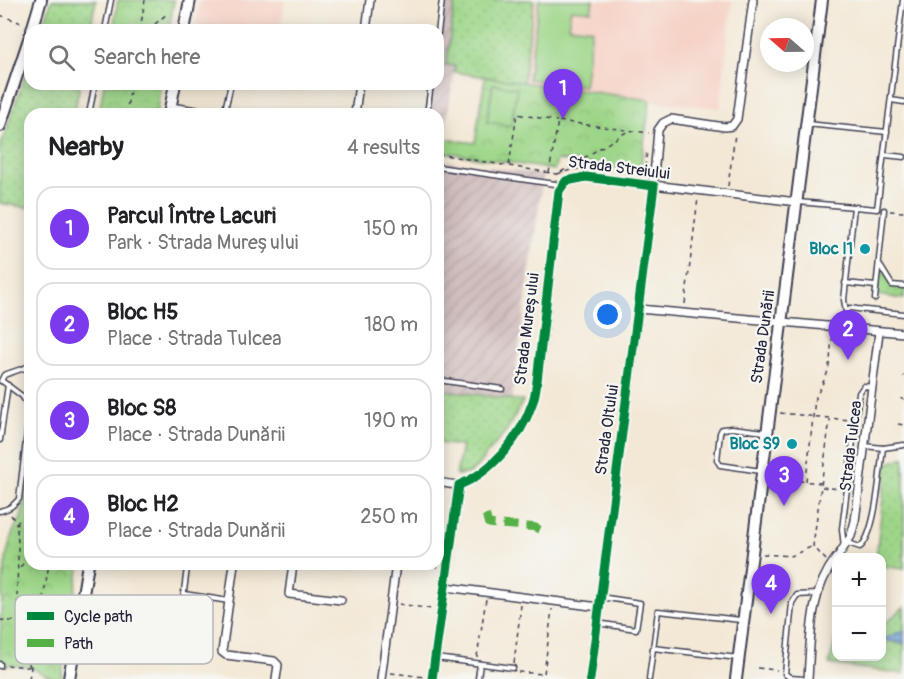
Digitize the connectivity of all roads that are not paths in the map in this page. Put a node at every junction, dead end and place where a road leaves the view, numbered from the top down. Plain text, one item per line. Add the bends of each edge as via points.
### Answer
1 (41, 0) edge
2 (111, 0) edge
3 (190, 0) edge
4 (370, 0) edge
5 (442, 0) edge
6 (753, 0) edge
7 (822, 0) edge
8 (903, 0) edge
9 (33, 24) edge
10 (106, 24) edge
11 (185, 24) edge
12 (367, 24) edge
13 (439, 24) edge
14 (901, 38) edge
15 (24, 52) edge
16 (94, 90) edge
17 (174, 90) edge
18 (230, 90) edge
19 (358, 90) edge
20 (430, 90) edge
21 (891, 100) junction
22 (904, 102) edge
23 (90, 108) edge
24 (170, 108) edge
25 (225, 108) edge
26 (356, 108) edge
27 (428, 108) edge
28 (807, 124) junction
29 (0, 126) edge
30 (887, 132) junction
31 (885, 155) junction
32 (904, 157) edge
33 (444, 168) edge
34 (562, 185) junction
35 (654, 186) junction
36 (797, 202) junction
37 (854, 207) junction
38 (884, 210) dead end
39 (879, 264) junction
40 (845, 283) junction
41 (876, 286) junction
42 (904, 286) edge
43 (875, 299) dead end
44 (639, 309) junction
45 (846, 311) junction
46 (904, 314) edge
47 (780, 322) junction
48 (846, 328) junction
49 (879, 332) junction
50 (904, 333) edge
51 (24, 368) edge
52 (1, 381) edge
53 (444, 381) edge
54 (9, 385) junction
55 (872, 387) junction
56 (502, 389) dead end
57 (24, 399) edge
58 (766, 432) junction
59 (0, 440) edge
60 (866, 446) junction
61 (904, 446) edge
62 (883, 448) junction
63 (24, 458) edge
64 (850, 471) junction
65 (862, 473) junction
66 (761, 474) junction
67 (444, 483) edge
68 (459, 485) junction
69 (0, 511) edge
70 (846, 545) junction
71 (840, 553) edge
72 (832, 564) edge
73 (87, 570) edge
74 (187, 570) edge
75 (233, 570) edge
76 (292, 570) edge
77 (395, 570) edge
78 (446, 586) junction
79 (184, 594) joint
80 (817, 594) junction
81 (83, 595) edge
82 (190, 595) edge
83 (600, 597) junction
84 (213, 599) edge
85 (341, 600) dead end
86 (229, 601) junction
87 (599, 607) junction
88 (743, 621) junction
89 (597, 623) junction
90 (653, 648) junction
91 (435, 658) junction
92 (738, 658) junction
93 (71, 664) edge
94 (478, 664) junction
95 (513, 668) road end
96 (382, 675) edge
97 (478, 678) edge
98 (69, 679) edge
99 (276, 679) edge
100 (432, 679) edge
101 (590, 679) edge
102 (649, 679) edge
103 (736, 679) edge
104 (803, 679) edge
105 (808, 679) edge

1 - 9 street
2 - 10 lane
3 - 11 street
4 - 12 street
5 - 13 lane
6 - 35 street, Strada Oltului via 737,119 732,126 725,127 671,119 663,123 658,130
7 - 28 street, Strada Dunării
8 - 14 lane
14 - 21 lane
15 - 29 street
16 - 23 lane
17 - 24 street
18 - 25 lane
19 - 26 street
20 - 27 lane
21 - 22 lane
21 - 30 lane
28 - 30 lane
28 - 36 street, Strada Dunării
30 - 31 lane
31 - 32 lane
31 - 37 lane via 877,210
33 - 34 lane
34 - 35 street, Strada Streiului via 578,178 604,178
34 - 68 street, Strada Mureșului via 532,404 522,425 494,461 476,477
35 - 36 street, Strada Streiului
35 - 44 street, Strada Oltului
36 - 37 lane
36 - 47 street, Strada Dunării
37 - 40 lane
38 - 39 lane
39 - 41 lane
39 - 42 lane via 892,285
40 - 41 lane
40 - 45 lane
41 - 43 lane
44 - 47 street
44 - 83 street, Strada Oltului
45 - 46 lane via 850,308
45 - 48 lane
47 - 48 street
47 - 58 street, Strada Dunării
48 - 49 street
49 - 50 street
49 - 55 street, Strada Tulcea
51 - 52 lane via 4,375
52 - 54 lane
53 - 56 lane
54 - 57 lane
54 - 59 lane
55 - 60 street, Strada Tulcea
55 - 64 lane via 864,386 860,393
58 - 66 street, Strada Dunării
58 - 66 lane via 732,428 720,433 720,465
60 - 62 lane
60 - 65 street, Strada Tulcea
61 - 62 lane
62 - 70 lane via 867,538 860,547
63 - 69 lane via 19,499 14,506
64 - 65 lane
64 - 70 lane via 842,529
65 - 70 street, Strada Tulcea via 854,528
66 - 88 street, Strada Dunării
67 - 68 street
68 - 78 street
70 - 71 street, Strada Tulcea
72 - 80 street, Strada Tulcea
73 - 81 street
74 - 79 lane
75 - 86 street
76 - 85 street via 290,594
77 - 96 street
78 - 87 street
78 - 91 street
79 - 82 lane
80 - 104 lane via 796,595 792,603 785,674
80 - 105 street, Strada Tulcea
83 - 87 street, Strada Oltului
83 - 89 lane via 640,603 636,629
84 - 86 lane
86 - 99 street via 224,654 274,661 278,665
87 - 89 street, Strada Oltului
88 - 90 lane via 658,611
88 - 92 street, Strada Dunării
89 - 101 street, Strada Oltului
90 - 92 lane
90 - 102 lane
91 - 94 lane
91 - 100 street
92 - 103 street, Strada Dunării
93 - 98 street
94 - 95 lane
94 - 97 lane

